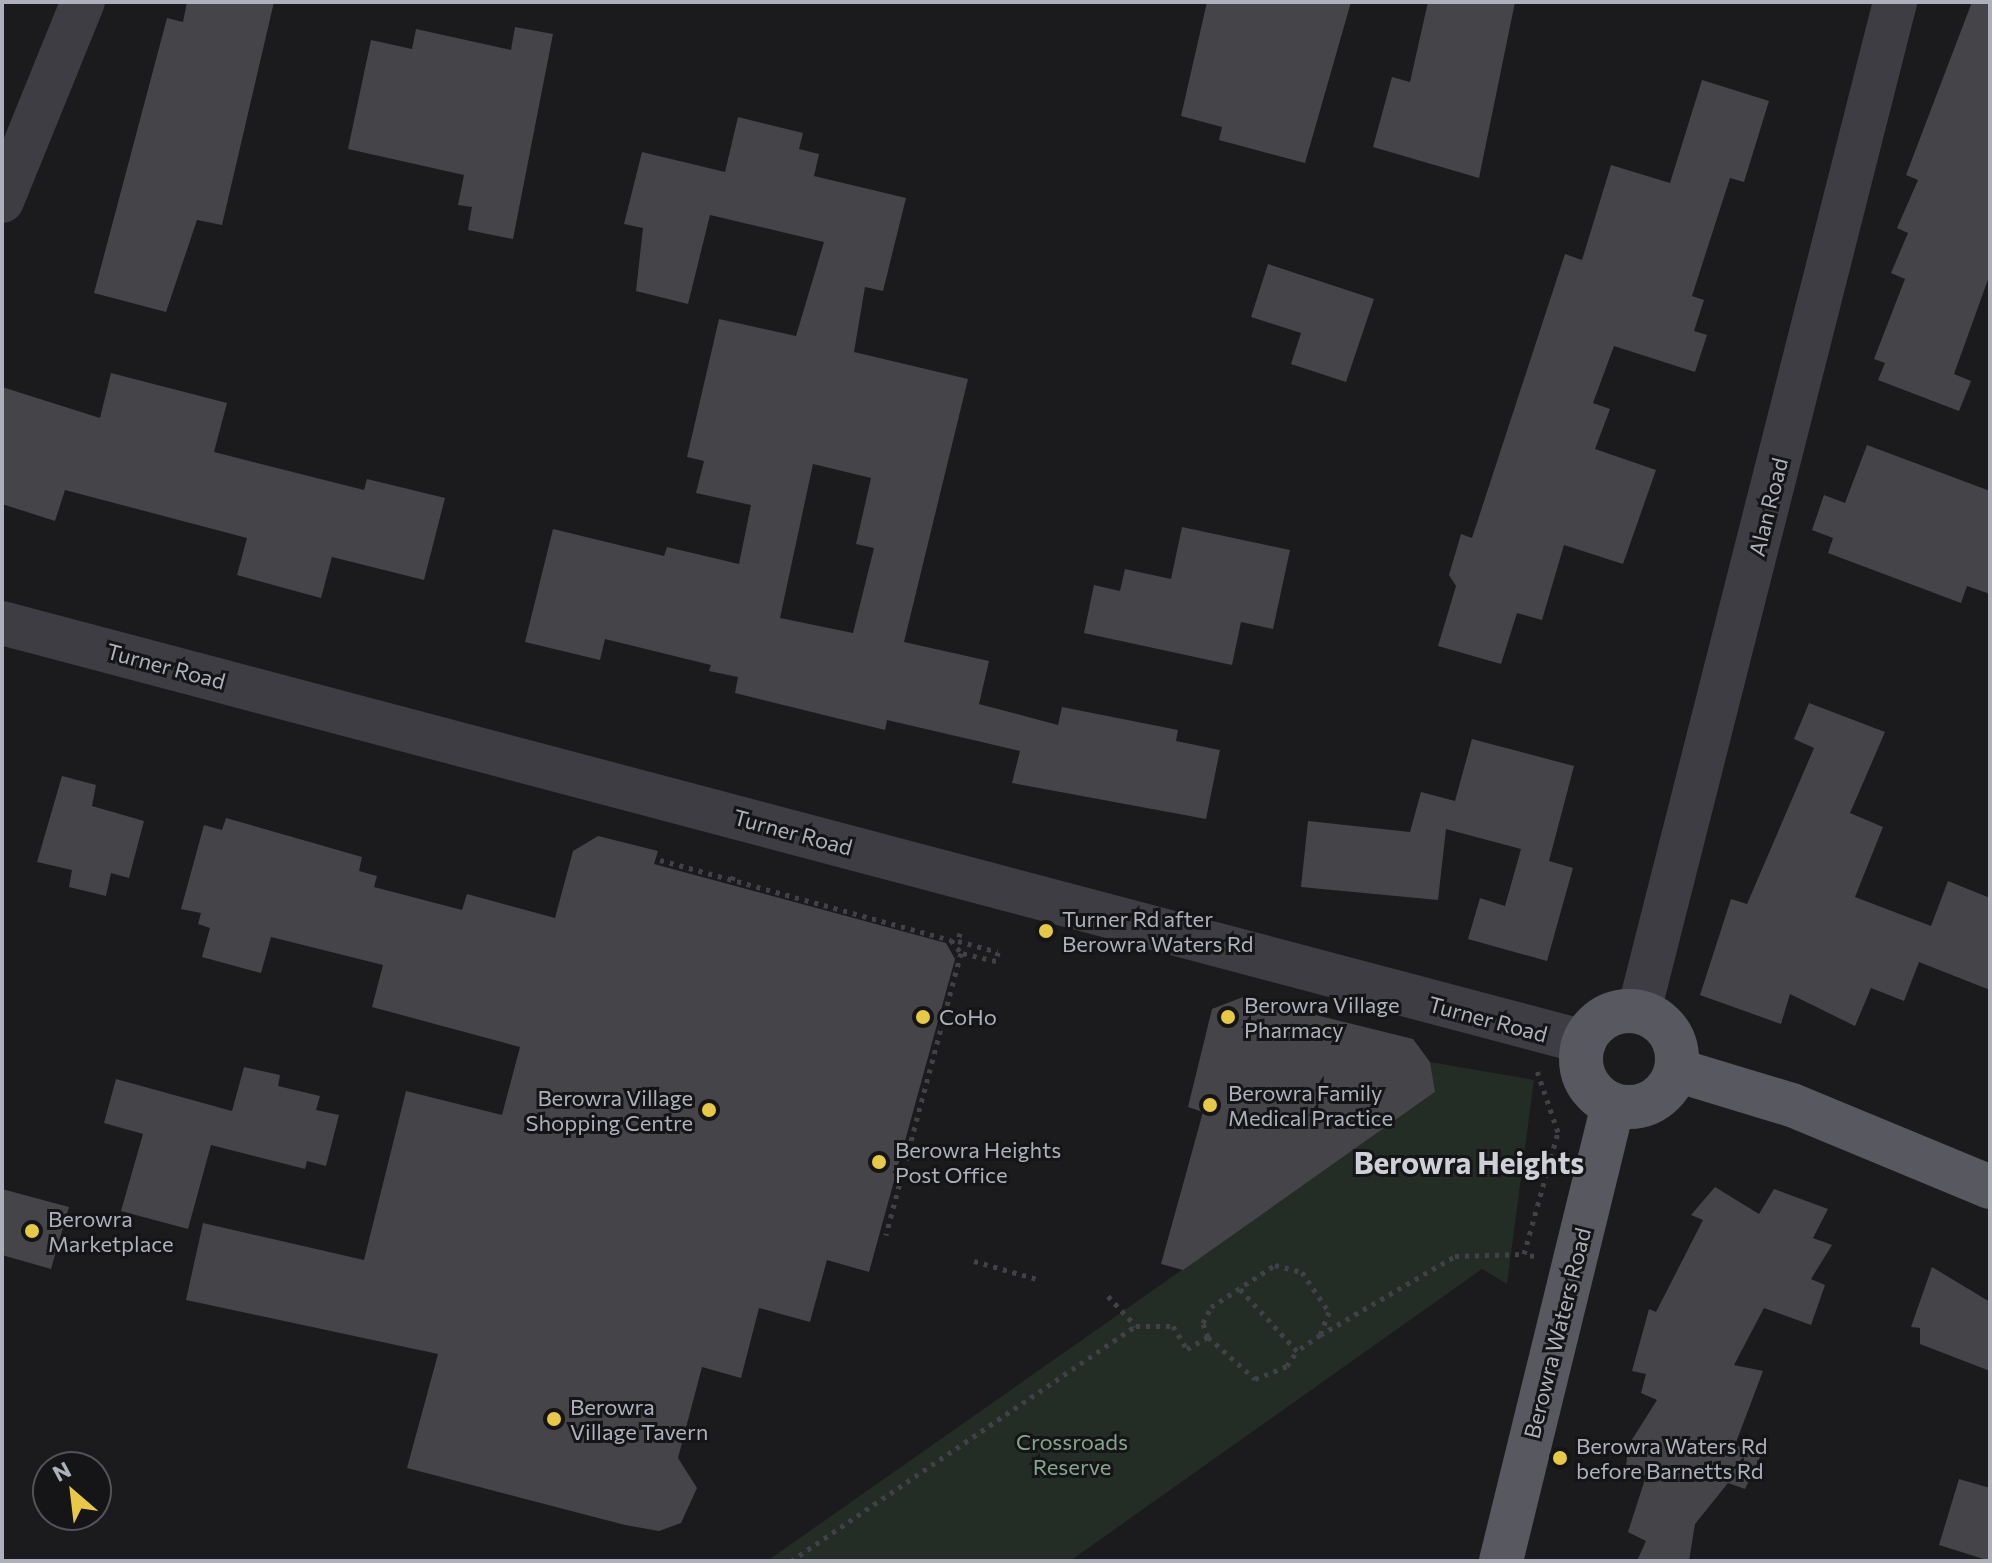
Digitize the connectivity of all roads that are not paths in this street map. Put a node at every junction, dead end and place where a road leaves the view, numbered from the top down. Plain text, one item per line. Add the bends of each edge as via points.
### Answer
1 (83, 2) edge
2 (1895, 2) edge
3 (2, 201) edge
4 (2, 623) edge
5 (1639, 1011) junction
6 (1584, 1042) junction
7 (1676, 1070) junction
8 (1613, 1105) junction
9 (1990, 1187) edge
10 (1501, 1561) edge

1 - 3 street
2 - 5 street, Alan Road
4 - 6 street, Turner Road
5 - 6 main road via 1600,1020
5 - 7 main road via 1665,1027
6 - 8 main road via 1582,1073
7 - 8 main road via 1659,1097 1629,1108
7 - 9 main road via 1792,1105
8 - 10 main road, Berowra Waters Road

